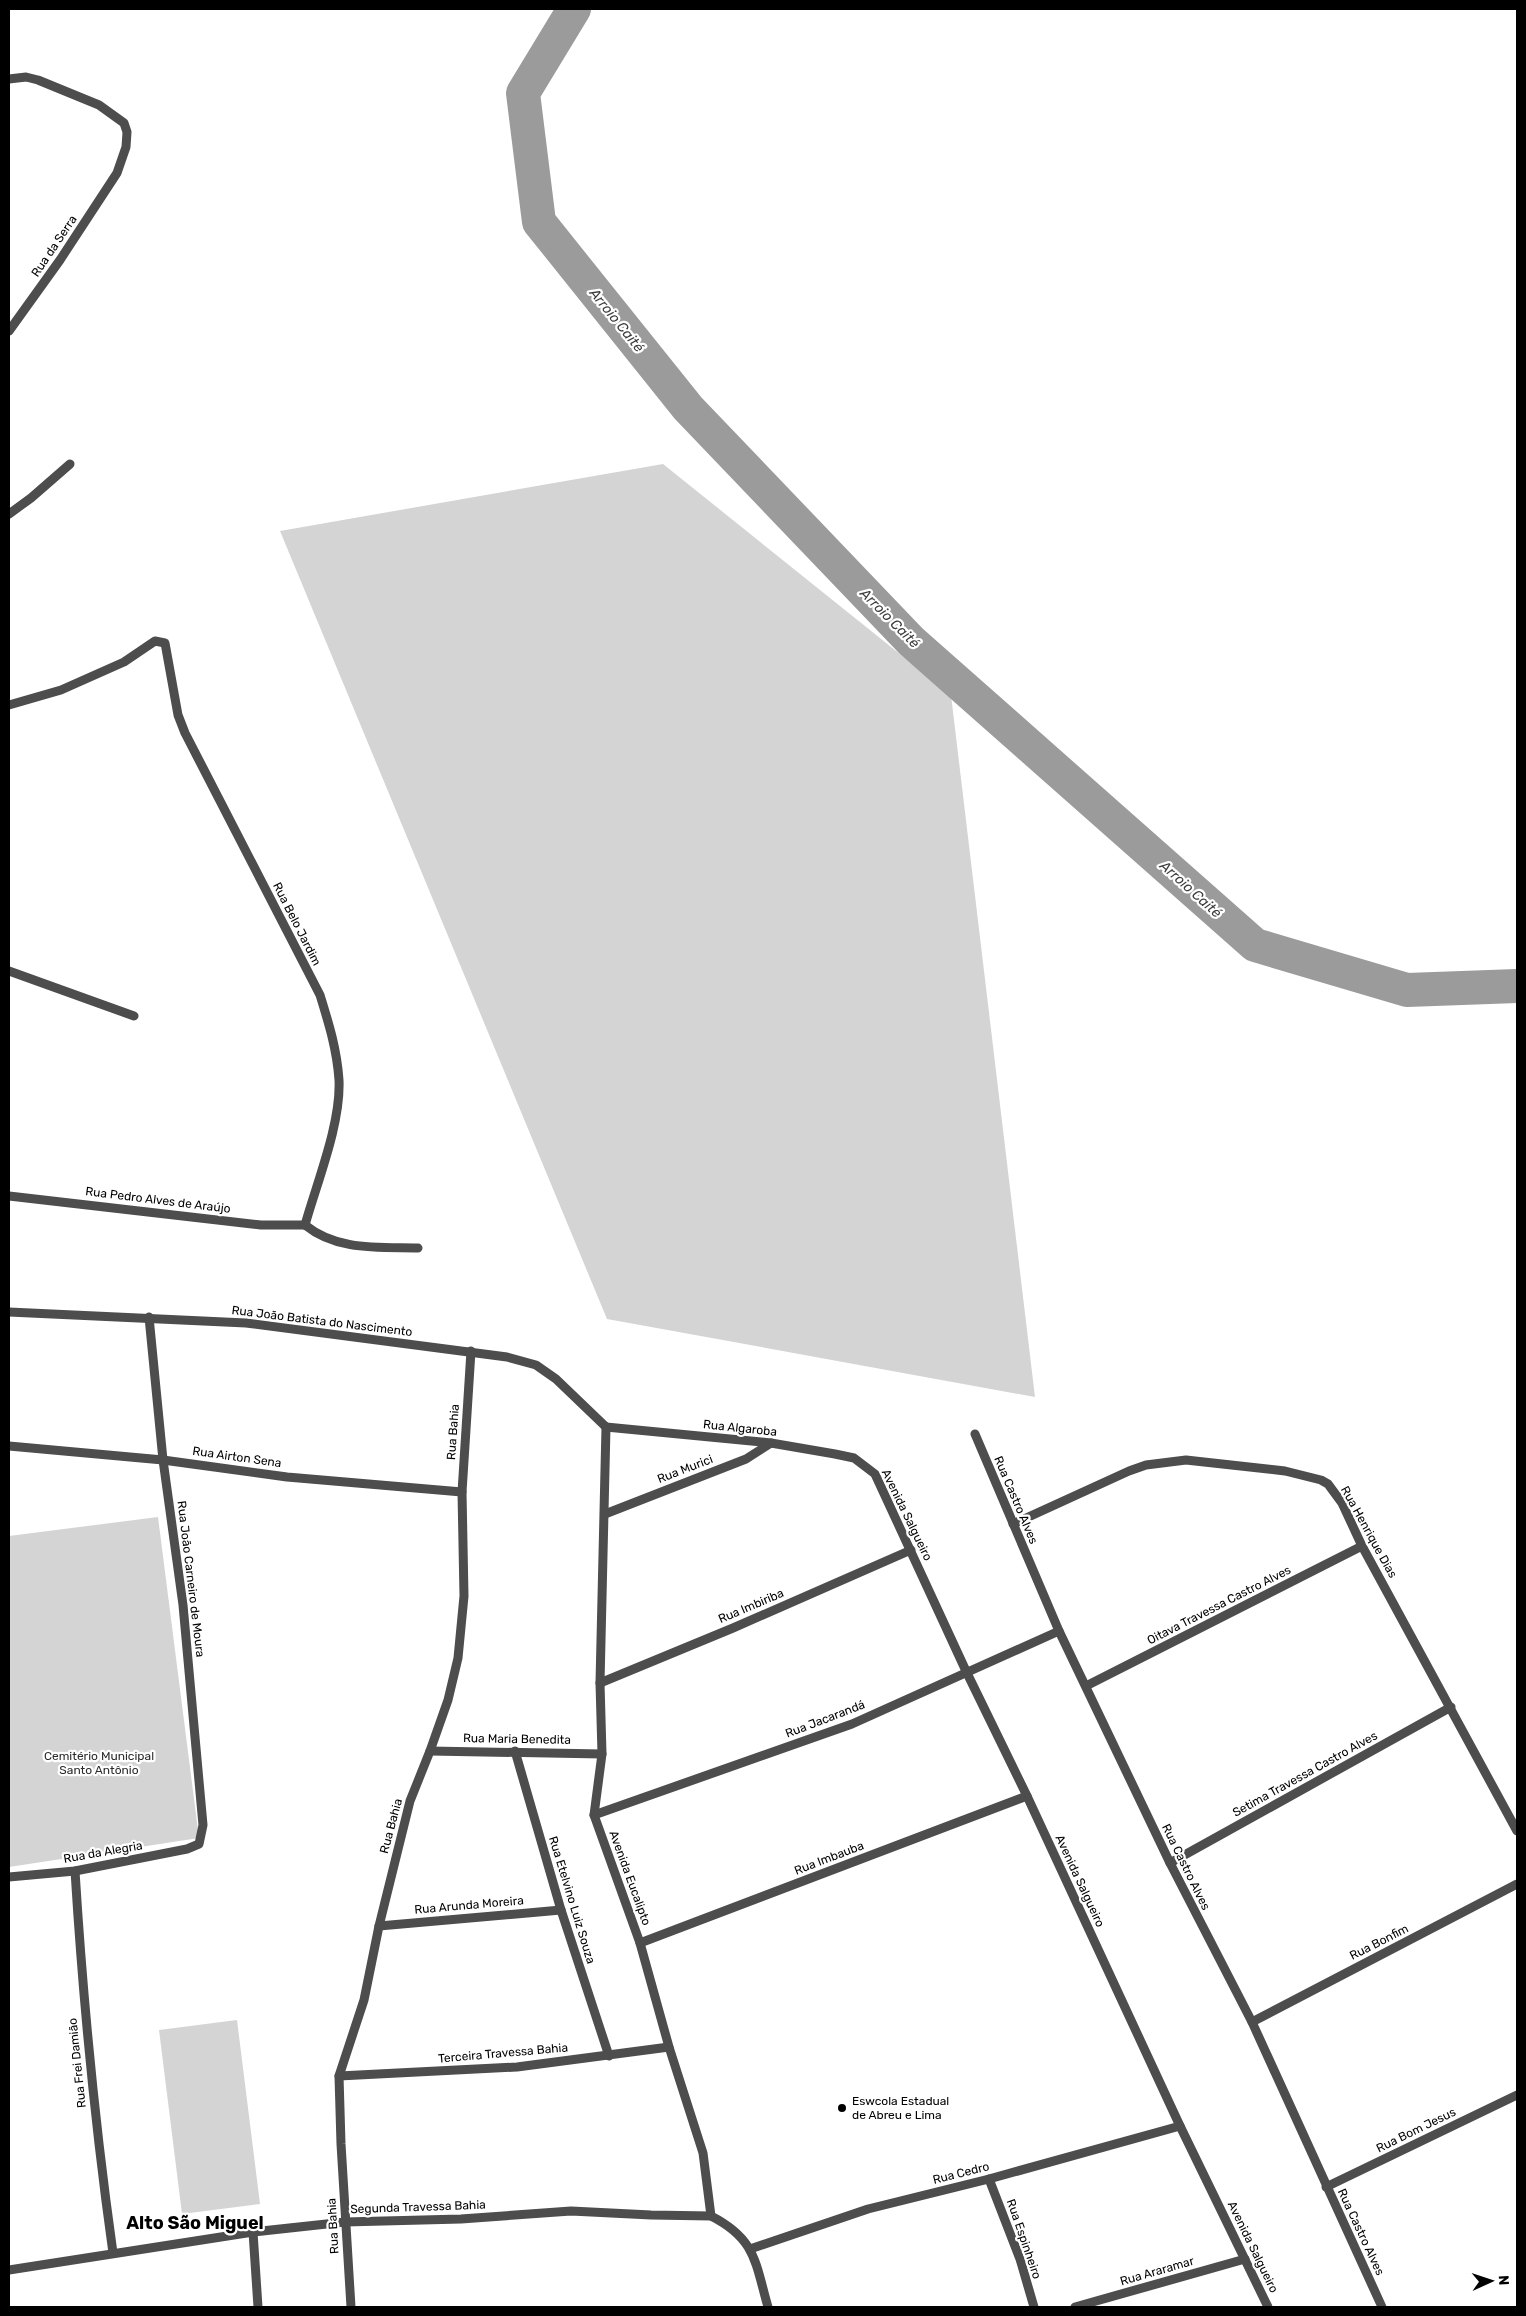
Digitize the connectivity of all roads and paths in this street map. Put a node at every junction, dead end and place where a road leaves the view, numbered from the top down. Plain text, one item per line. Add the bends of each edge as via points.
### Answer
1 (9, 79) edge
2 (9, 330) edge
3 (70, 464) dead end
4 (9, 514) edge
5 (9, 705) edge
6 (9, 971) edge
7 (134, 1016) dead end
8 (9, 1196) edge
9 (305, 1225) junction
10 (418, 1248) dead end
11 (9, 1312) edge
12 (149, 1317) junction
13 (471, 1351) junction
14 (606, 1427) junction
15 (975, 1434) dead end
16 (771, 1443) junction
17 (9, 1446) edge
18 (163, 1460) junction
19 (867, 1467) joint
20 (462, 1492) junction
21 (605, 1514) junction
22 (1013, 1524) junction
23 (1362, 1546) junction
24 (911, 1550) junction
25 (1058, 1631) junction
26 (966, 1671) junction
27 (600, 1683) junction
28 (1086, 1686) junction
29 (1451, 1707) junction
30 (430, 1751) junction
31 (515, 1751) junction
32 (602, 1754) junction
33 (1027, 1796) junction
34 (594, 1815) junction
35 (1517, 1831) edge
36 (199, 1844) joint
37 (1170, 1863) junction
38 (75, 1871) junction
39 (9, 1877) edge
40 (1517, 1884) edge
41 (561, 1910) junction
42 (379, 1926) junction
43 (640, 1943) junction
44 (1252, 2022) junction
45 (669, 2047) junction
46 (609, 2056) junction
47 (339, 2076) junction
48 (1517, 2095) edge
49 (1180, 2126) junction
50 (990, 2179) junction
51 (1326, 2187) junction
52 (710, 2216) junction
53 (345, 2222) junction
54 (252, 2232) junction
55 (750, 2249) junction
56 (113, 2253) junction
57 (1245, 2259) junction
58 (9, 2270) edge
59 (258, 2307) edge
60 (351, 2307) edge
61 (768, 2307) edge
62 (1034, 2307) edge
63 (1075, 2307) edge
64 (1268, 2307) edge
65 (1382, 2307) edge

1 - 2 street, Rua da Serra via 26,77 38,80 99,105 124,123 126,147 117,173
3 - 4 street
5 - 9 street, Rua Belo Jardim via 61,690 124,662 155,642 166,646 175,700 185,733 320,995 333,1034 339,1082 335,1123
6 - 7 street
8 - 9 street, Rua Pedro Alves de Araújo via 261,1225
9 - 10 street via 332,1241 357,1246
11 - 12 street, Rua João Batista do Nascimento
12 - 13 street, Rua João Batista do Nascimento via 246,1323
12 - 18 street, Rua João Carneiro de Moura
13 - 14 street, Rua João Batista do Nascimento via 536,1365 556,1379
13 - 20 street, Rua Bahia
14 - 16 street, Rua Algaroba
14 - 21 street, Avenida Eucalipto
15 - 22 street, Rua Castro Alves
16 - 19 street, Rua Algaroba via 854,1458
16 - 21 street, Rua Murici via 746,1459
17 - 18 street, Rua Airton Sena
18 - 20 street, Rua Airton Sena via 287,1477
18 - 36 street, Rua João Carneiro de Moura via 183,1605 203,1825
19 - 24 street, Avenida Salgueiro via 875,1474
20 - 30 street, Rua Bahia via 464,1596 458,1658 448,1700
21 - 27 street, Avenida Eucalipto
22 - 23 street, Rua Henrique Dias via 1129,1471 1160,1462 1186,1460 1285,1471 1321,1480 1342,1503
22 - 25 street, Rua Castro Alves
23 - 28 street, Oitava Travessa Castro Alves
23 - 29 street, Rua Henrique Dias
24 - 26 street, Avenida Salgueiro
24 - 27 street, Rua Imbiriba
25 - 26 street, Rua Jacarandá
25 - 28 street, Rua Castro Alves
26 - 33 street, Avenida Salgueiro
26 - 34 street, Rua Jacarandá via 852,1724
27 - 32 street, Avenida Eucalipto
28 - 37 street, Rua Castro Alves
29 - 35 street, Rua Henrique Dias
29 - 37 street, Setima Travessa Castro Alves
30 - 31 street, Rua Maria Benedita
30 - 42 street, Rua Bahia via 410,1801
31 - 32 street, Rua Maria Benedita
31 - 41 street, Rua Etelvino Luiz Souza
32 - 34 street, Avenida Eucalipto
33 - 43 street, Rua Imbauba
33 - 49 street, Avenida Salgueiro
34 - 43 street, Avenida Eucalipto
36 - 38 street, Rua da Alegria via 187,1850
37 - 44 street, Rua Castro Alves
38 - 39 street, Rua da Alegria
38 - 56 street, Rua Frei Damião via 94,2112
40 - 44 street, Rua Bonfim
41 - 42 street, Rua Arunda Moreira
41 - 46 street, Rua Etelvino Luiz Souza
42 - 47 street, Rua Bahia via 364,2000
43 - 45 street, Avenida Eucalipto
44 - 51 street, Rua Castro Alves
45 - 46 street, Terceira Travessa Bahia
45 - 52 street, Avenida Eucalipto via 703,2153
46 - 47 street, Terceira Travessa Bahia via 517,2067
47 - 53 street, Rua Bahia
48 - 51 street, Rua Bom Jesus
49 - 50 street, Rua Cedro
49 - 57 street, Avenida Salgueiro
50 - 55 street, Rua Cedro via 868,2210
50 - 62 street, Rua Espinheiro
51 - 65 street, Rua Castro Alves
52 - 53 street, Segunda Travessa Bahia via 571,2211 461,2219
52 - 55 street via 729,2225
53 - 54 street, Segunda Travessa Bahia
53 - 60 street, Rua Bahia
54 - 56 street, Segunda Travessa Bahia
54 - 59 street
55 - 61 street
56 - 58 street, Segunda Travessa Bahia
57 - 63 street, Rua Araramar
57 - 64 street, Avenida Salgueiro

